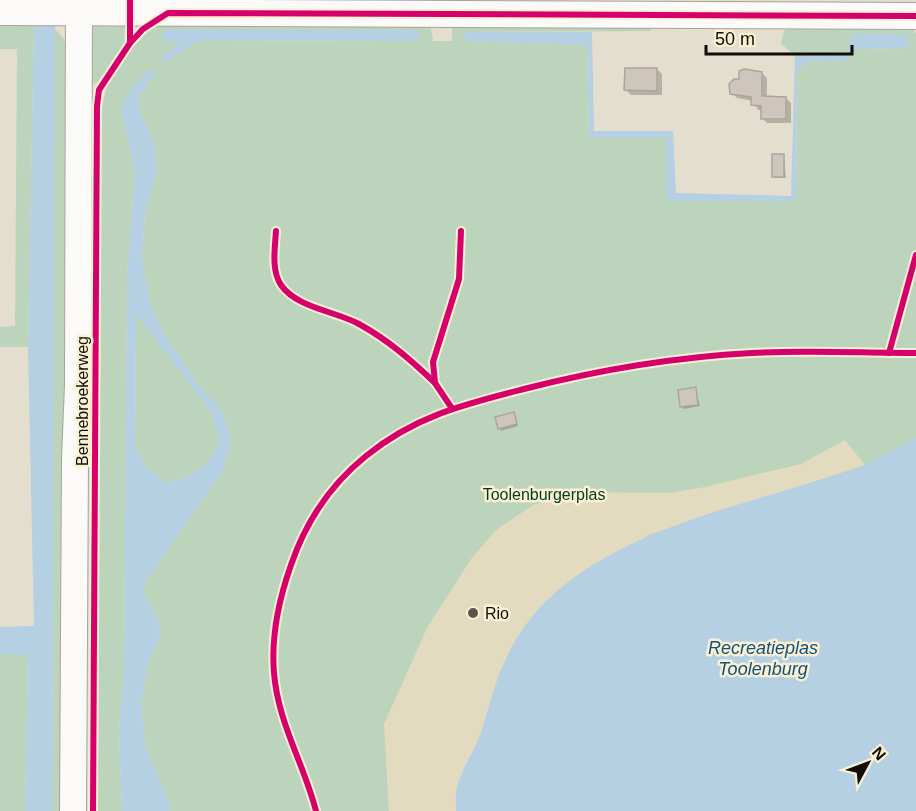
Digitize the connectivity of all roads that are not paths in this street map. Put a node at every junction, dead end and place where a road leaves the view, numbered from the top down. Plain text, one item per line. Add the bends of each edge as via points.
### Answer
1 (72, 8) edge
2 (0, 12) edge
3 (916, 16) edge
4 (73, 811) edge

1 - 2 street
1 - 3 street
1 - 4 street, Bennebroekerweg via 78,385

